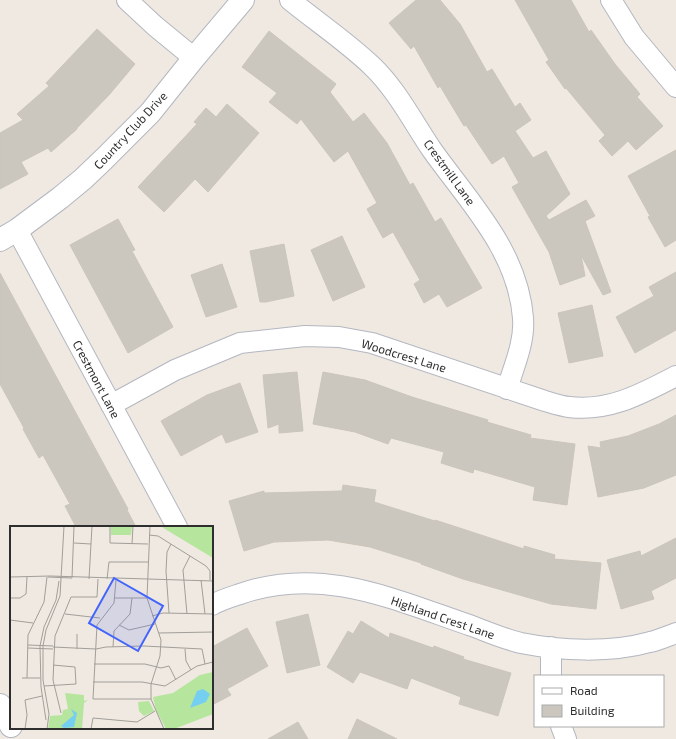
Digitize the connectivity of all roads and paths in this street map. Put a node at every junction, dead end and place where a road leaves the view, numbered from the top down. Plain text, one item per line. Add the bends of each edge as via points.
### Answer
1 (127, 0) edge
2 (243, 0) edge
3 (290, 0) edge
4 (611, 0) edge
5 (194, 58) junction
6 (676, 87) edge
7 (8, 235) edge
8 (676, 376) edge
9 (507, 389) junction
10 (111, 406) junction
11 (176, 526) edge
12 (214, 600) edge
13 (676, 633) edge
14 (551, 647) junction
15 (551, 675) edge
16 (561, 727) edge
17 (13, 729) edge
18 (18, 739) edge
19 (566, 739) edge

1 - 5 street
2 - 5 street, Country Club Drive
3 - 9 street, Crestmill Lane via 372,65 388,82 433,151 496,238 515,280 523,319 522,336
4 - 6 street via 634,37
5 - 7 street, Country Club Drive via 150,112 104,159 77,184
7 - 10 street, Crestmont Lane
8 - 9 street, Woodcrest Lane via 627,400 605,407 568,407
9 - 10 street, Woodcrest Lane via 372,343 339,337 305,336 240,343 175,370
10 - 11 street, Crestmont Lane
12 - 14 street, Highland Crest Lane via 267,586 310,582 334,584 372,592 520,643
13 - 14 street, Highland Crest Lane via 650,642 615,648 583,650
14 - 15 street
16 - 19 street
17 - 18 street

